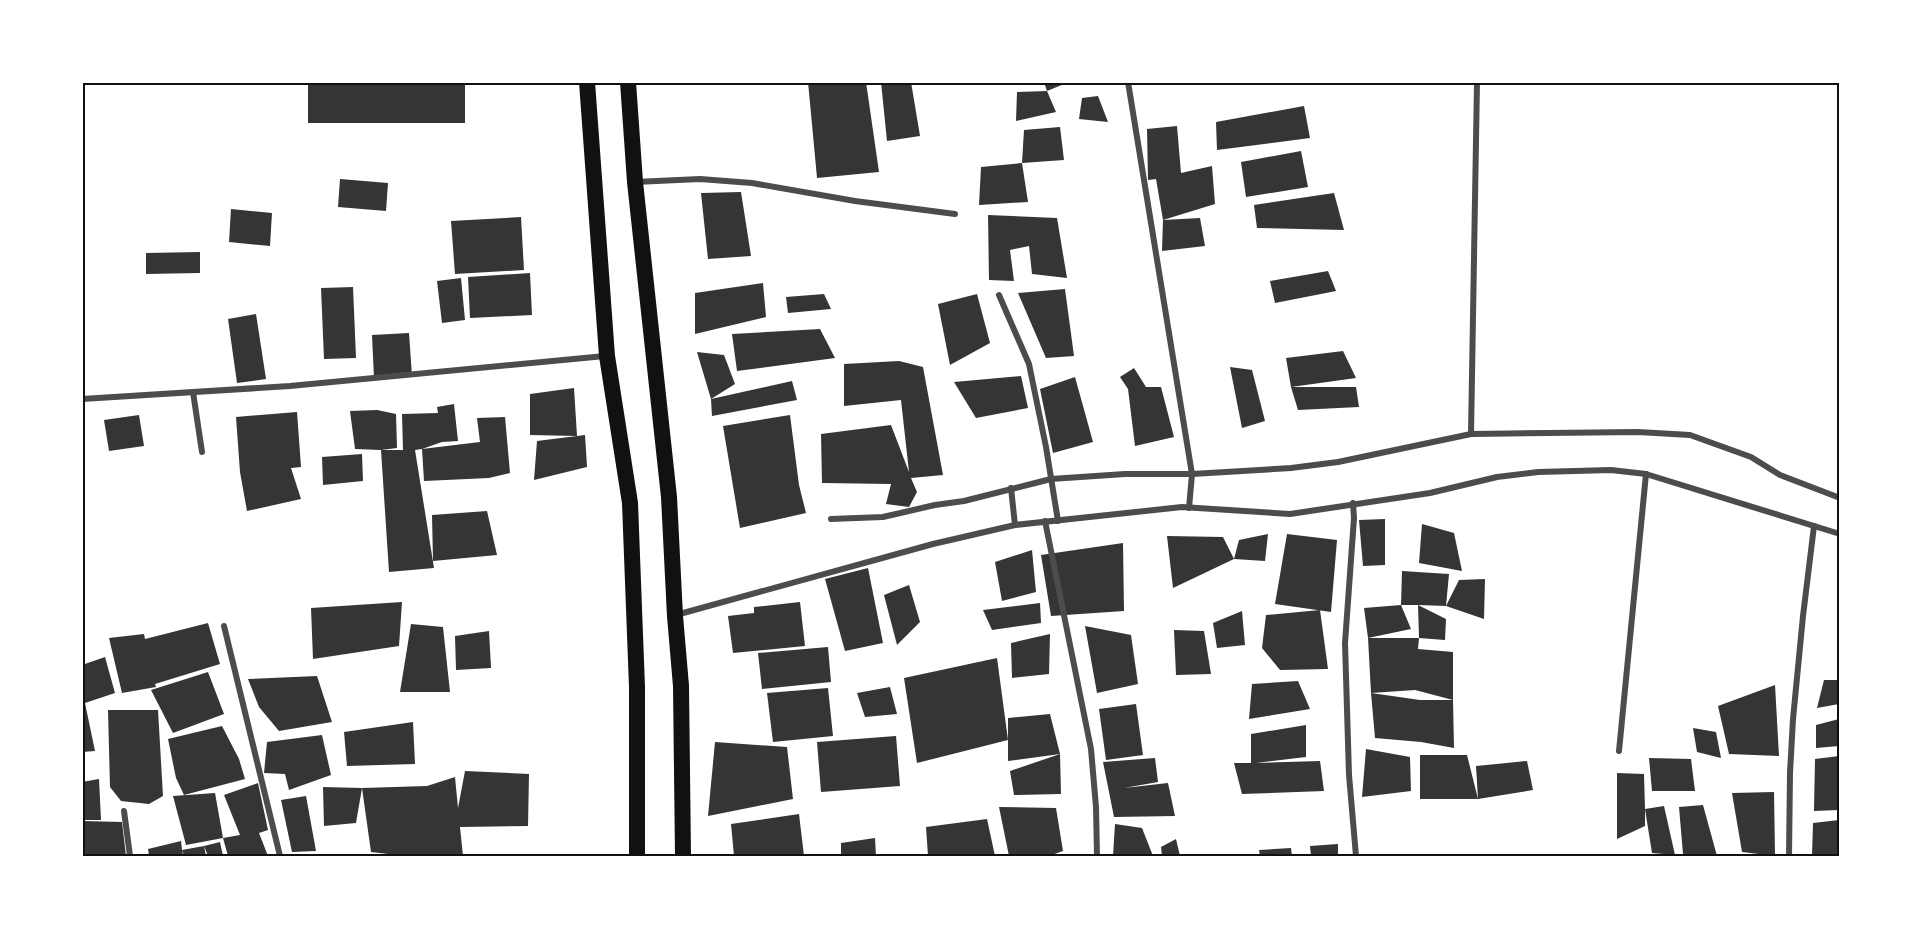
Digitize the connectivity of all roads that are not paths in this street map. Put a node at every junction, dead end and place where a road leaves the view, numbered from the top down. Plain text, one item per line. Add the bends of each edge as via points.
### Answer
1 (587, 82) edge
2 (628, 82) edge
3 (1128, 82) edge
4 (1477, 82) edge
5 (635, 182) junction
6 (955, 214) dead end
7 (999, 295) dead end
8 (607, 356) junction
9 (193, 392) junction
10 (82, 399) edge
11 (1471, 434) junction
12 (202, 452) dead end
13 (1192, 474) junction
14 (1646, 474) junction
15 (1051, 479) junction
16 (1011, 488) junction
17 (1839, 498) edge
18 (1353, 504) junction
19 (1189, 508) junction
20 (831, 519) dead end
21 (1045, 521) junction
22 (1058, 521) junction
23 (1016, 525) junction
24 (1814, 526) junction
25 (1839, 534) edge
26 (675, 616) junction
27 (224, 626) dead end
28 (1618, 751) dead end
29 (124, 811) dead end
30 (130, 856) edge
31 (280, 856) edge
32 (637, 856) edge
33 (683, 856) edge
34 (1097, 856) edge
35 (1356, 856) edge
36 (1789, 856) edge

1 - 8 highway
2 - 5 highway
3 - 13 street
4 - 11 street
5 - 6 street via 700,178 752,183
5 - 26 highway via 669,497
7 - 15 street via 1029,364
8 - 9 street
8 - 32 highway via 630,503 637,687
9 - 10 street
9 - 12 street
11 - 13 street via 1338,462
11 - 17 street via 1690,435 1751,457 1780,475
13 - 15 street
13 - 19 street
14 - 18 street via 1611,470 1538,472
14 - 24 street
14 - 28 street
15 - 16 street
15 - 22 street
16 - 20 street via 883,517
16 - 23 street
18 - 19 street via 1290,514
18 - 35 street via 1345,643
19 - 22 street
21 - 22 street
21 - 23 street
21 - 34 street via 1091,749
23 - 26 street via 933,544
24 - 25 street
24 - 36 street via 1793,719
26 - 33 highway via 681,686
27 - 31 street
29 - 30 street

